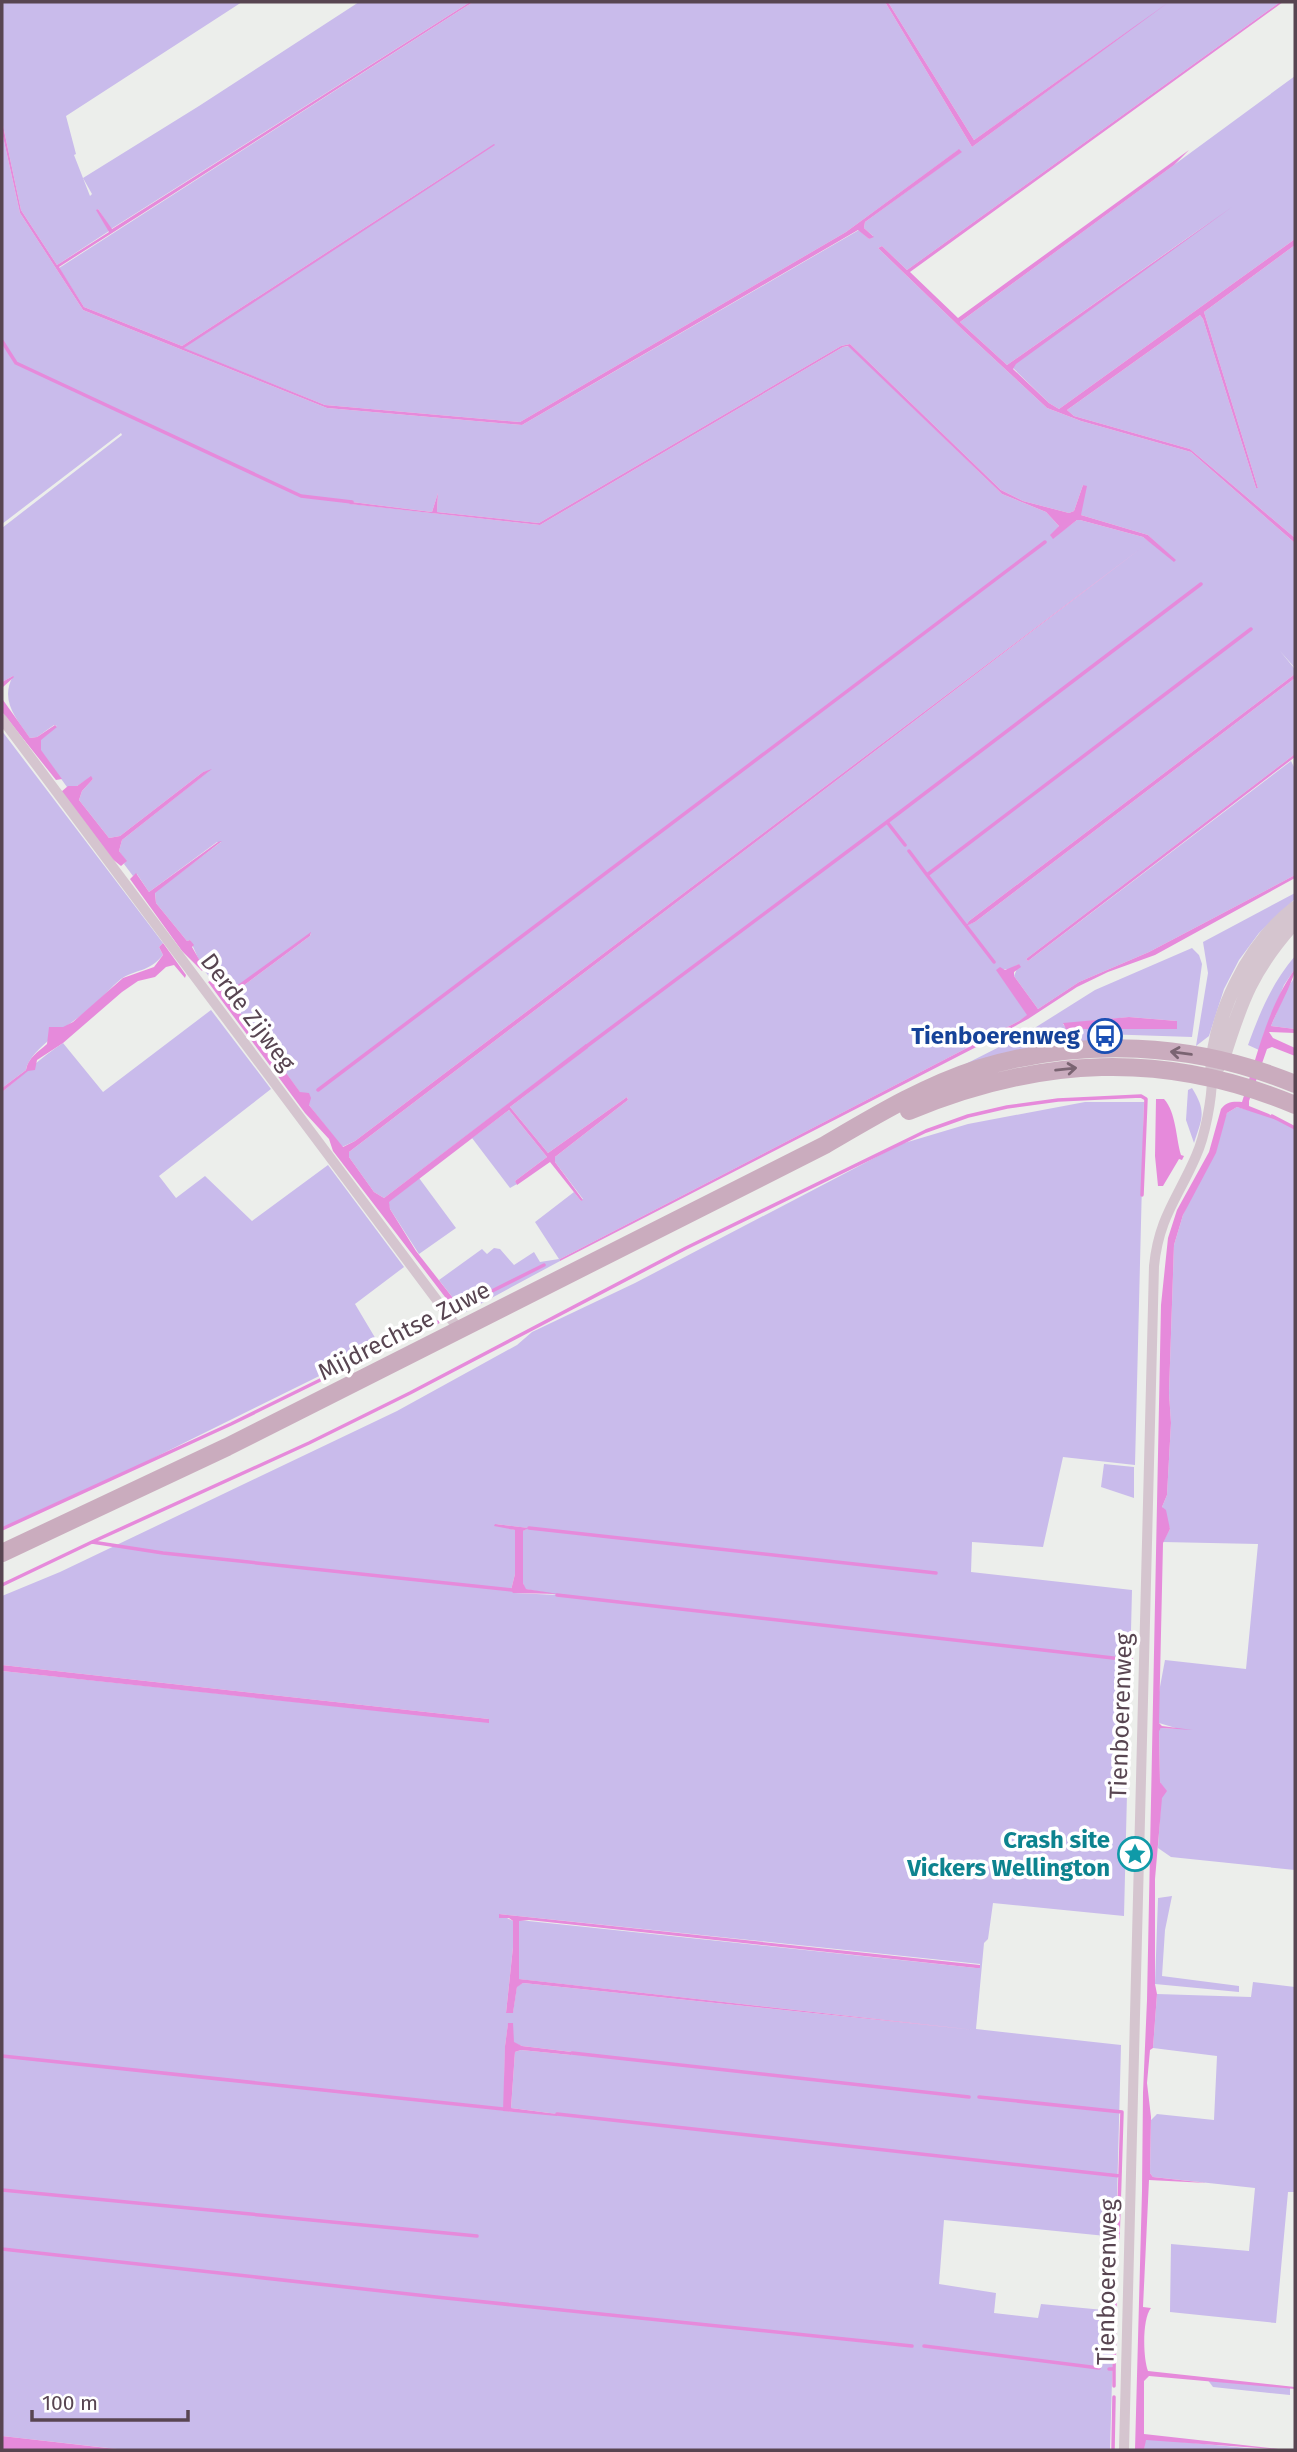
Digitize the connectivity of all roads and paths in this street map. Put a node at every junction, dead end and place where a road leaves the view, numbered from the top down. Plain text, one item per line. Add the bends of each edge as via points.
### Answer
1 (2, 719) edge
2 (1295, 908) edge
3 (1295, 922) edge
4 (1217, 1058) junction
5 (1212, 1077) junction
6 (1295, 1084) edge
7 (1295, 1105) edge
8 (825, 1145) junction
9 (460, 1331) junction
10 (2, 1553) edge
11 (1124, 2450) edge

1 - 9 street, Derde Zijweg
2 - 4 street via 1254,951 1226,1010
3 - 4 street via 1253,978
4 - 5 street
4 - 6 main road, Mijdrechtse Zuwe
4 -> 8 main road, Mijdrechtse Zuwe via 1103,1047 1021,1058 943,1083
5 - 7 main road, Mijdrechtse Zuwe
8 -> 5 main road, Mijdrechtse Zuwe via 965,1090 1024,1074 1115,1066
5 - 11 street, Tienboerenweg via 1197,1154 1162,1224 1154,1266
8 - 9 main road, Mijdrechtse Zuwe
9 - 10 main road, Mijdrechtse Zuwe

